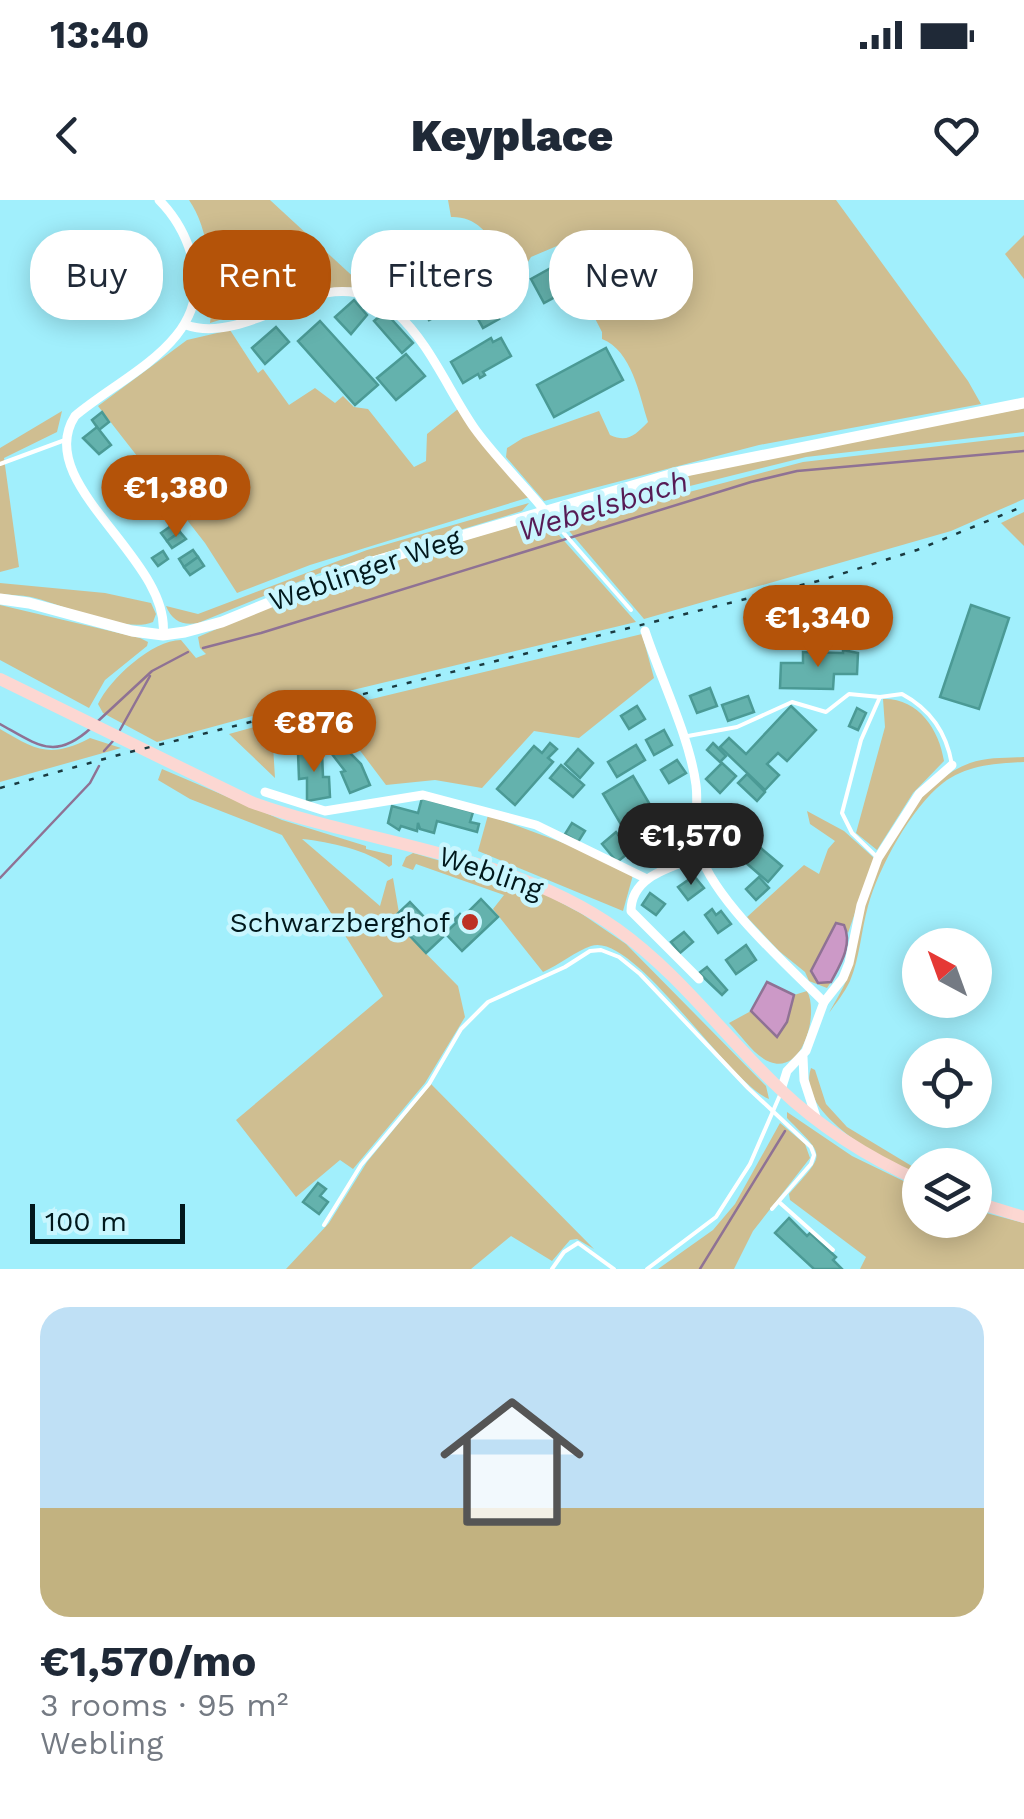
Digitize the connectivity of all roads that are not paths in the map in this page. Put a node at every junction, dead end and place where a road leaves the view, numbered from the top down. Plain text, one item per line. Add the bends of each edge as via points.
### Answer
1 (159, 200) edge
2 (186, 325) junction
3 (1024, 403) edge
4 (65, 440) junction
5 (0, 464) edge
6 (545, 511) junction
7 (0, 600) edge
8 (631, 610) dead end
9 (645, 631) dead end
10 (164, 635) junction
11 (0, 679) edge
12 (880, 697) junction
13 (682, 737) junction
14 (952, 765) joint
15 (265, 792) dead end
16 (728, 841) dead end
17 (700, 853) junction
18 (878, 858) junction
19 (646, 878) junction
20 (699, 979) dead end
21 (824, 1002) junction
22 (803, 1056) junction
23 (804, 1070) junction
24 (781, 1090) junction
25 (776, 1111) junction
26 (816, 1119) junction
27 (902, 1172) edge
28 (779, 1202) junction
29 (992, 1207) edge
30 (772, 1209) dead end
31 (1024, 1216) edge
32 (324, 1224) dead end
33 (833, 1250) dead end
34 (552, 1269) edge
35 (614, 1269) edge
36 (647, 1269) edge

1 - 2 street via 184,236 196,276 194,311
2 - 4 street via 75,416
2 - 6 street via 206,331 237,324 318,295 374,296 416,334 476,430
3 - 6 street, Weblinger Weg via 749,456
4 - 5 lane
4 - 10 street via 72,474 144,572 165,620
6 - 8 lane
6 - 10 street, Weblinger Weg via 360,566 222,622
7 - 10 street, Weblinger Weg
9 - 13 street
11 - 24 main road, Webling via 251,802 471,860 584,908 693,995
12 - 13 lane via 849,694 826,712 792,702 736,727
12 - 14 lane via 902,694 928,713 943,733
12 - 18 lane via 842,813
13 - 17 street via 696,785
14 - 18 street via 918,794
15 - 19 street, Webling via 325,811 423,795 536,825
16 - 17 lane
17 - 19 street
17 - 21 street via 756,935
18 - 21 street via 849,962
19 - 20 street via 631,911
21 - 22 street
22 - 23 street
22 - 24 street via 787,1071
23 - 24 street
23 - 26 street
24 - 25 lane
24 - 26 main road, Webling
25 - 28 lane via 814,1155
25 - 32 lane via 640,974 619,957 590,951 488,1002 474,1016 429,1084 360,1165
25 - 36 lane via 716,1217
26 - 27 main road, Webling
28 - 30 lane
28 - 33 lane
29 - 31 main road
34 - 35 lane via 578,1244

